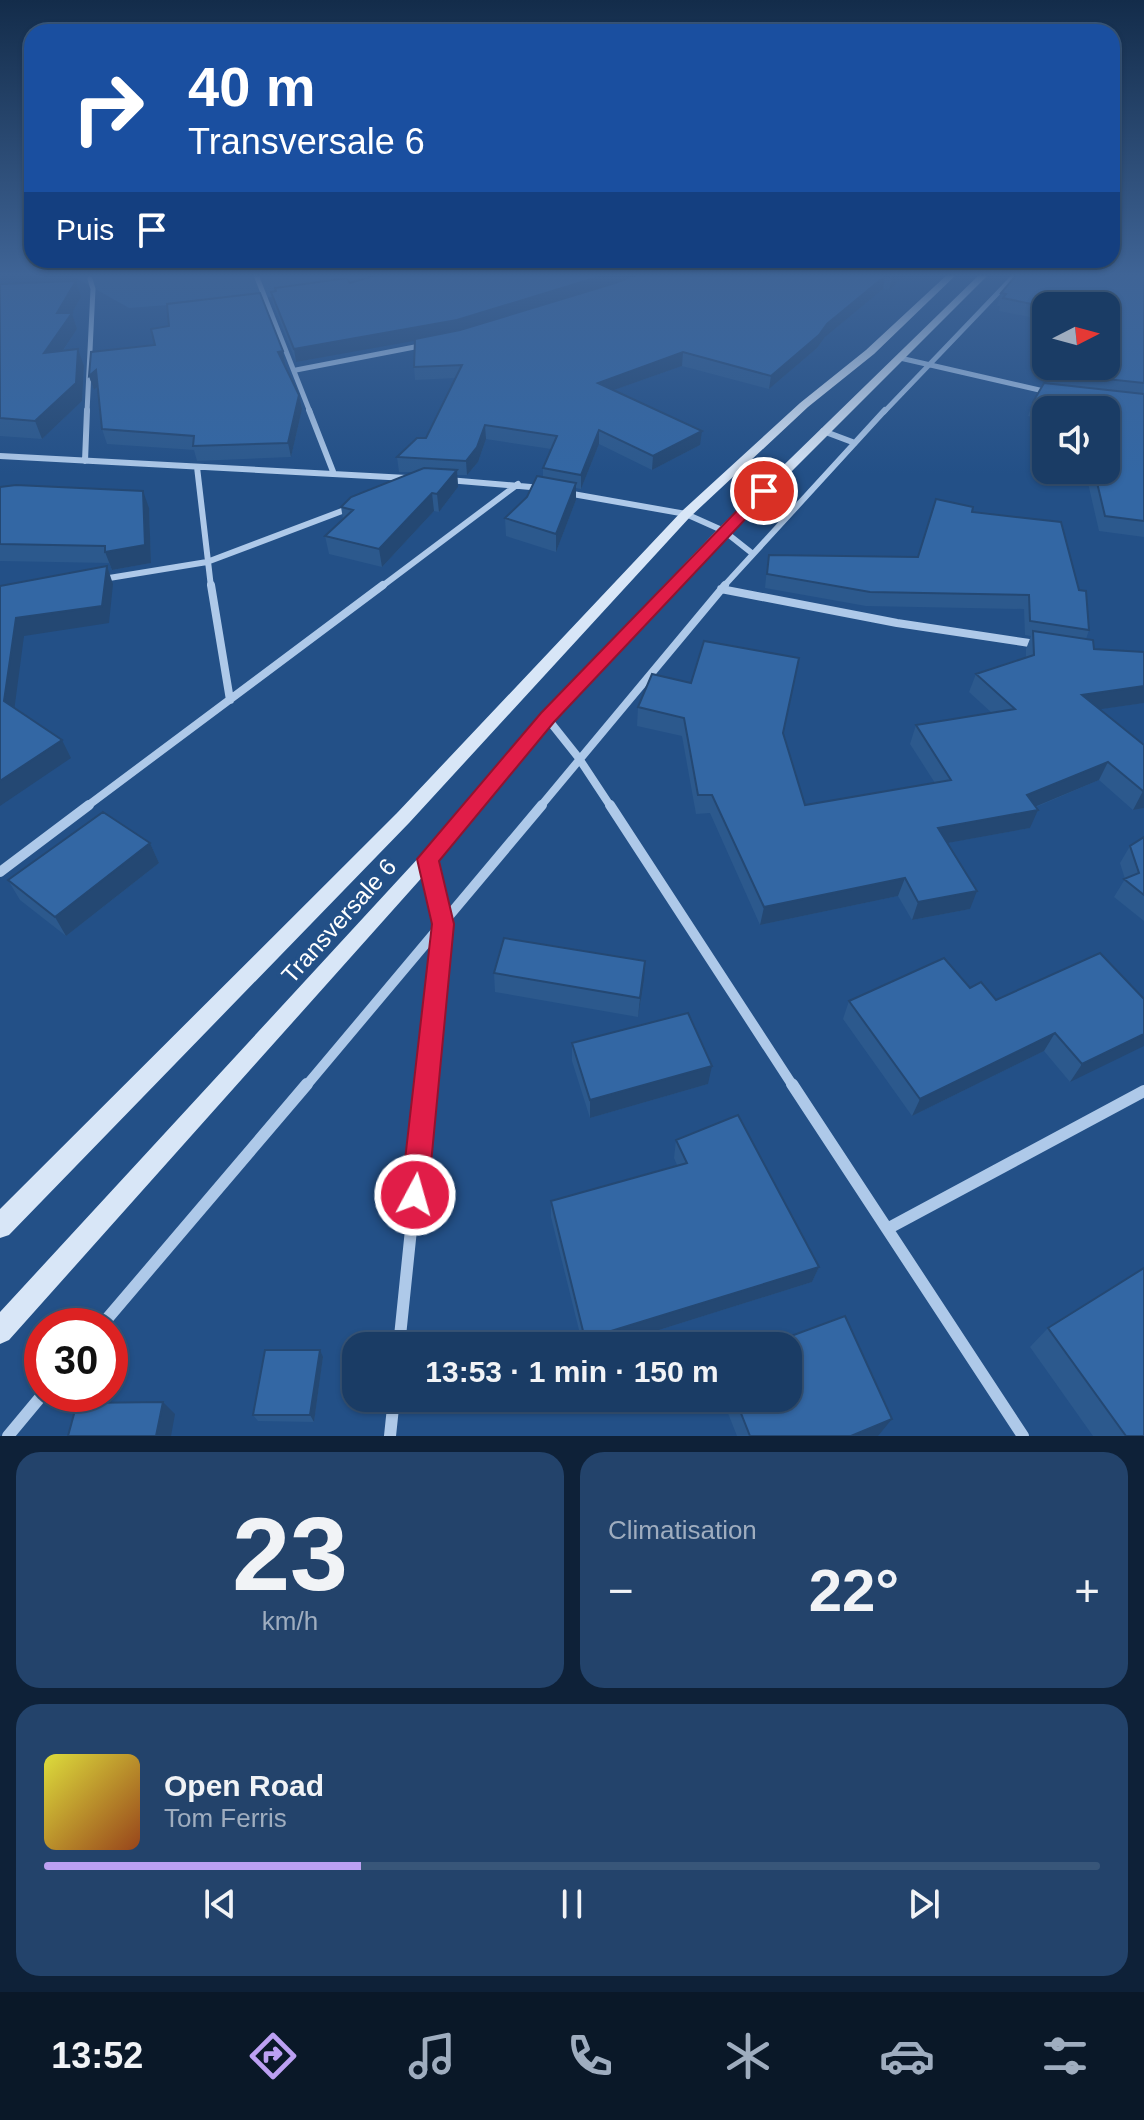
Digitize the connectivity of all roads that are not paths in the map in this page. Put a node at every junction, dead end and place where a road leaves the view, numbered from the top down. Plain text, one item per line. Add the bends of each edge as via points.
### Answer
1 (91, 340) edge
2 (283, 340) edge
3 (883, 340) edge
4 (918, 340) edge
5 (951, 340) edge
6 (429, 344) edge
7 (900, 358) junction
8 (927, 365) junction
9 (296, 370) junction
10 (1054, 393) edge
11 (823, 431) junction
12 (855, 443) junction
13 (0, 456) edge
14 (85, 461) junction
15 (197, 467) junction
16 (334, 474) junction
17 (441, 480) edge
18 (518, 484) junction
19 (549, 489) edge
20 (397, 490) edge
21 (564, 492) edge
22 (354, 507) edge
23 (686, 514) junction
24 (724, 531) junction
25 (753, 554) junction
26 (207, 562) junction
27 (89, 582) edge
28 (721, 589) junction
29 (1051, 646) edge
30 (230, 700) junction
31 (547, 718) junction
32 (578, 757) junction
33 (428, 859) junction
34 (0, 872) edge
35 (443, 924) junction
36 (1144, 1091) edge
37 (0, 1226) edge
38 (887, 1229) junction
39 (116, 1308) edge
40 (0, 1331) edge
41 (400, 1332) edge
42 (28, 1412) edge
43 (393, 1412) edge
44 (8, 1436) edge
45 (390, 1436) edge
46 (1023, 1436) edge

1 - 14 street
2 - 9 street
3 - 23 main road, Transversale 6
4 - 7 main road, Transversale 6
5 - 8 street
6 - 9 street
7 - 8 street
7 - 11 main road, Transversale 6
8 - 10 street
8 - 12 street
9 - 16 street
11 - 12 street
11 - 24 main road, Transversale 6
12 - 25 street
13 - 14 street
14 - 15 street
15 - 16 street
15 - 26 street
16 - 20 street via 411,481
17 - 18 street
18 - 19 street
18 - 30 street
21 - 23 street
22 - 26 street
23 - 24 street
23 - 37 main road, Transversale 6 via 403,818
24 - 25 street
24 - 31 main road, Transversale 6
25 - 28 street
26 - 27 street
26 - 30 street
28 - 29 street
28 - 32 street
30 - 34 street
31 - 32 street
31 - 33 main road, Transversale 6
32 - 35 street
32 - 38 street
33 - 35 street
33 - 40 main road, Transversale 6
35 - 39 street
35 - 41 street
36 - 38 street
38 - 46 street
42 - 44 street
43 - 45 street

